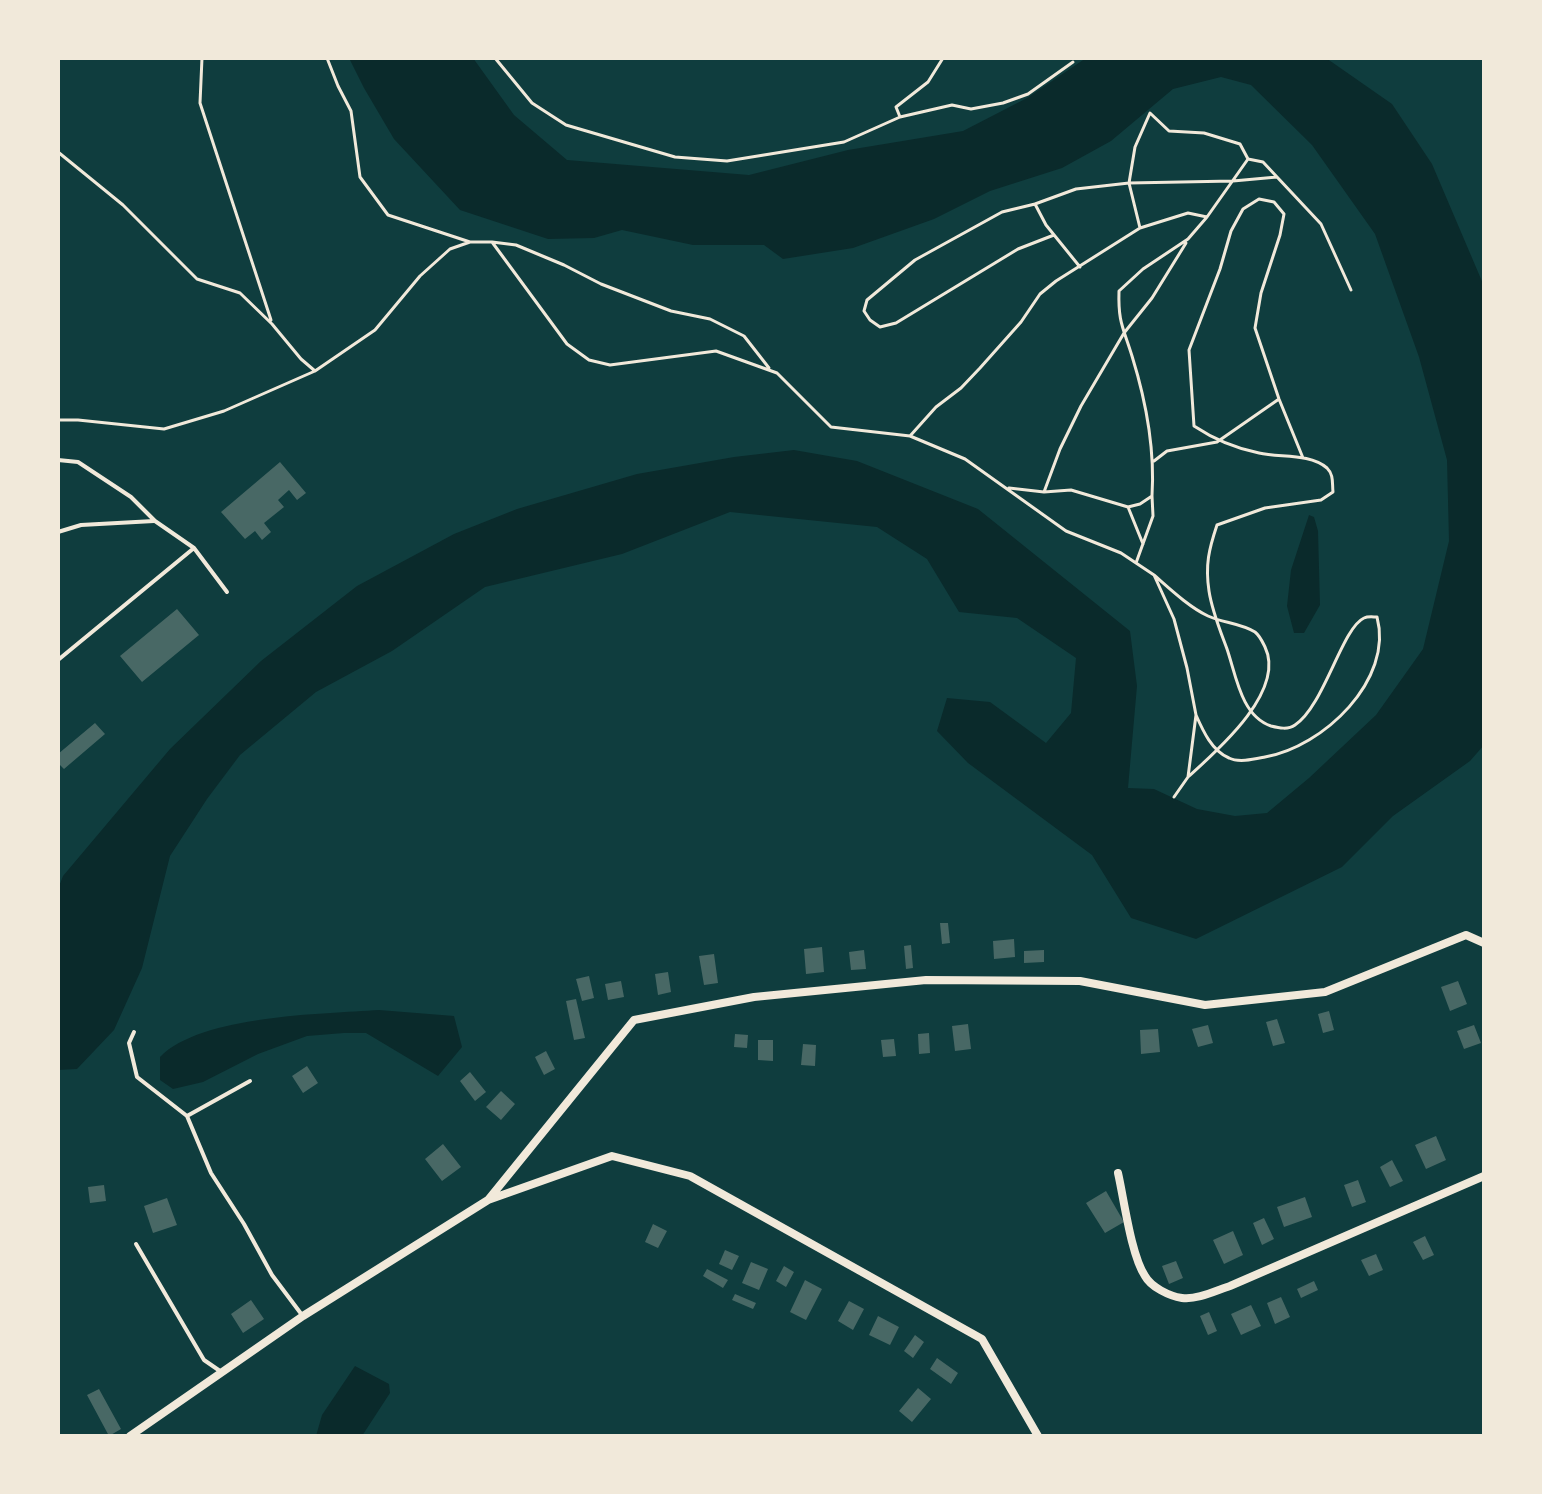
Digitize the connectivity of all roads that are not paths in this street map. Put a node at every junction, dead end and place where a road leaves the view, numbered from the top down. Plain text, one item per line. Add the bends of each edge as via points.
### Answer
1 (58, 460) edge
2 (155, 521) junction
3 (58, 532) edge
4 (194, 548) junction
5 (227, 592) dead end
6 (58, 660) edge
7 (1484, 943) edge
8 (134, 1032) dead end
9 (250, 1081) dead end
10 (187, 1116) junction
11 (1118, 1173) dead end
12 (1484, 1176) edge
13 (488, 1200) junction
14 (136, 1244) dead end
15 (303, 1316) junction
16 (220, 1371) junction
17 (130, 1436) edge
18 (1038, 1436) edge

1 - 2 lane via 78,462 131,497
2 - 3 lane via 81,525
2 - 4 lane
4 - 5 lane
4 - 6 lane
7 - 13 street via 1466,935 1325,992 1205,1005 1080,981 926,980 754,997 634,1020
8 - 10 lane via 129,1043 137,1077
9 - 10 lane
10 - 15 lane via 211,1173
11 - 12 street via 1145,1277 1182,1298 1230,1286
13 - 15 street
13 - 18 street via 612,1156 690,1176 982,1339
14 - 16 lane via 204,1360
15 - 16 street
16 - 17 street

